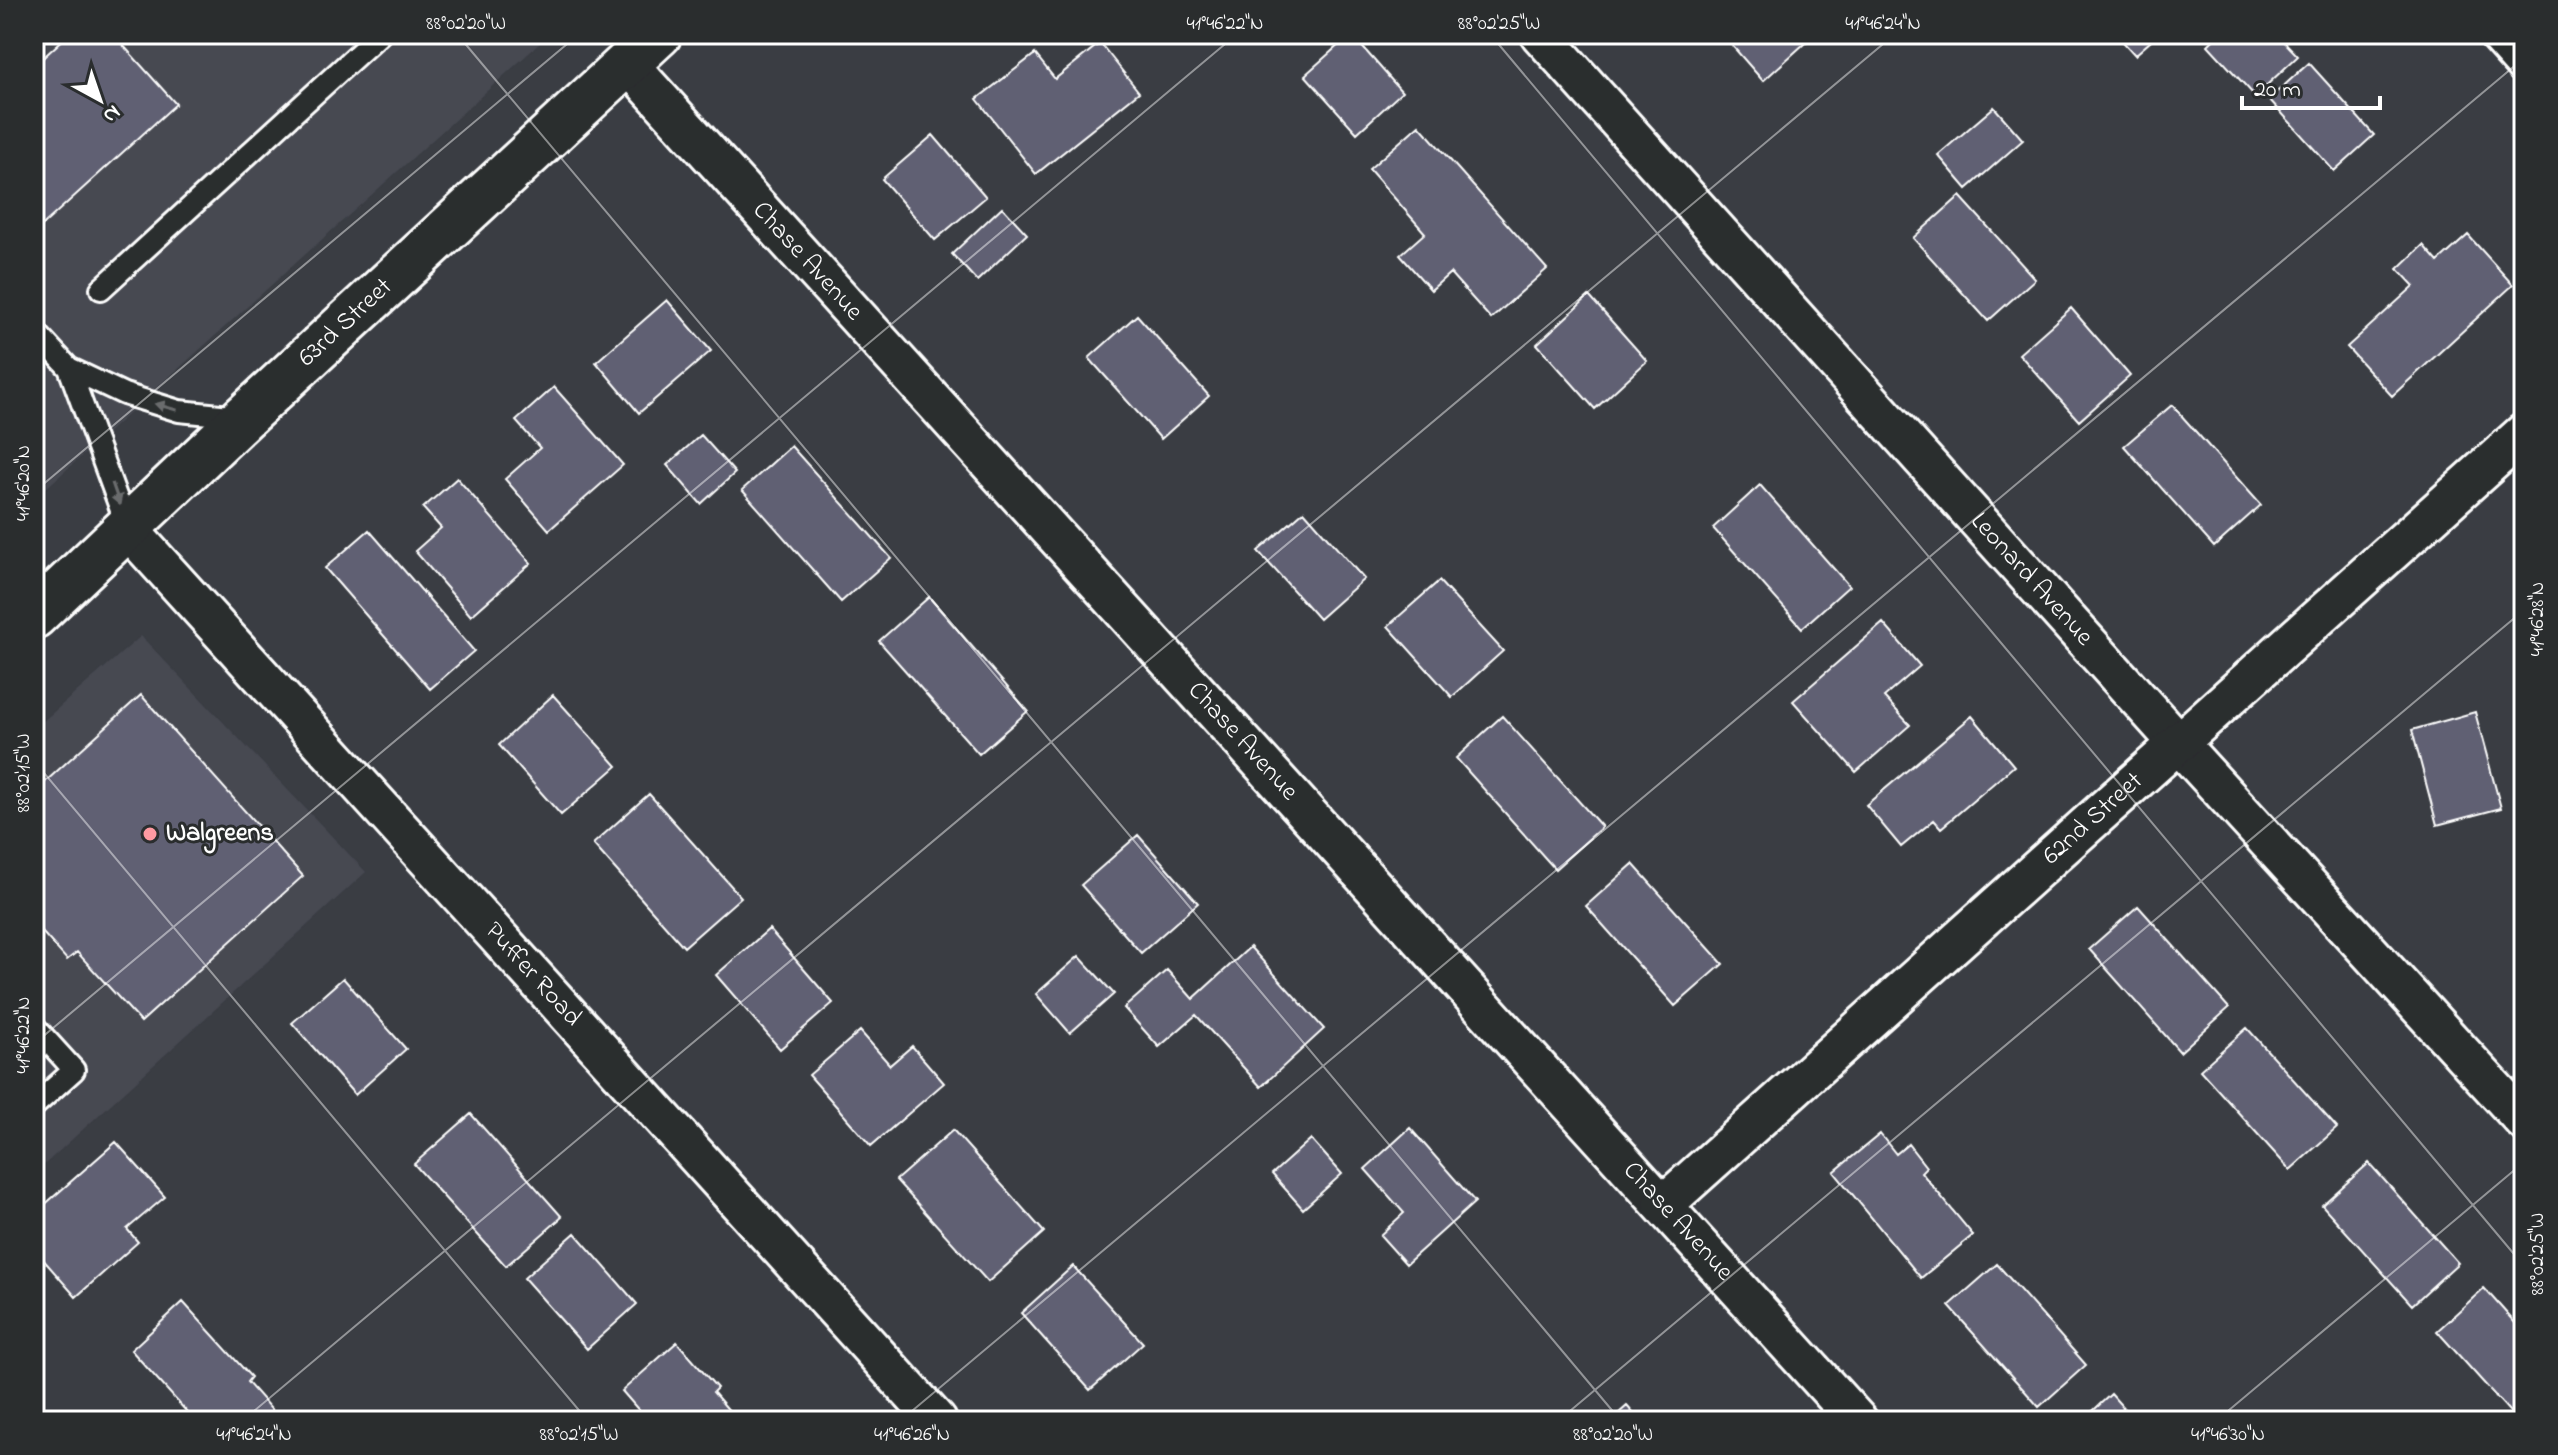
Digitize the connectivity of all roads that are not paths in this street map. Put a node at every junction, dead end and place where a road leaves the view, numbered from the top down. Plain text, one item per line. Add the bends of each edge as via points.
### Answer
1 (380, 34) edge
2 (659, 34) edge
3 (1540, 34) edge
4 (2498, 34) edge
5 (627, 63) junction
6 (2524, 63) edge
7 (101, 289) dead end
8 (34, 330) edge
9 (69, 368) junction
10 (243, 418) junction
11 (2524, 433) edge
12 (128, 529) junction
13 (34, 616) edge
14 (2178, 743) junction
15 (34, 1026) edge
16 (34, 1106) edge
17 (2524, 1121) edge
18 (1663, 1205) junction
19 (937, 1421) edge
20 (1858, 1421) edge

1 - 7 lane
2 - 5 main road, 63rd Street
3 - 14 street, Leonard Avenue
4 - 6 street
5 - 10 main road, 63rd Street
5 - 18 street, Chase Avenue
8 - 9 lane
10 -> 9 lane via 179,411 124,394
9 -> 12 lane
10 - 12 main road, 63rd Street
11 - 14 street, 62nd Street
12 - 13 main road, 63rd Street
12 - 19 street, Puffer Road
14 - 17 street, Leonard Avenue
14 - 18 street, 62nd Street
15 - 16 lane via 74,1070
18 - 20 street, Chase Avenue

